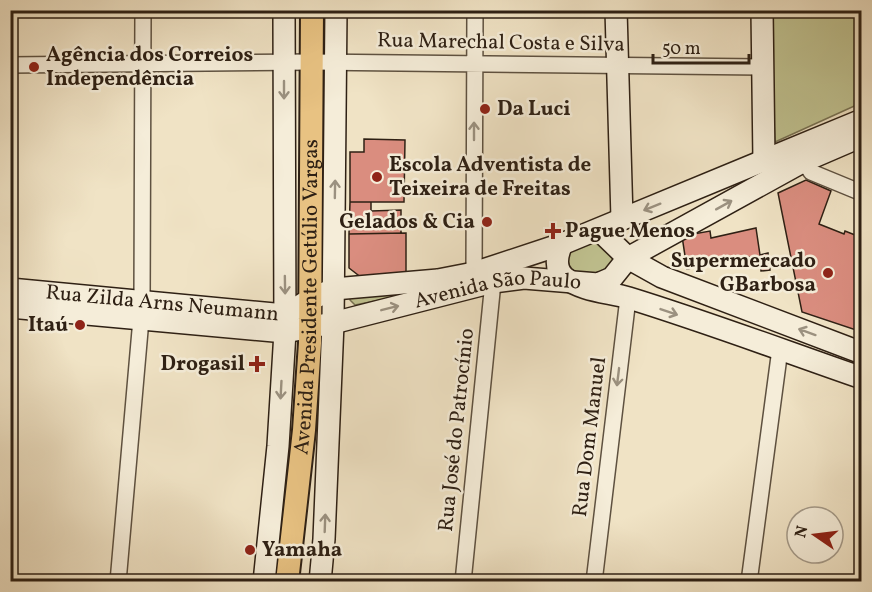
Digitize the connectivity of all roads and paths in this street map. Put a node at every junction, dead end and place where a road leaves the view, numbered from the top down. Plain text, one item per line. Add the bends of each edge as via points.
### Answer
1 (143, 10) edge
2 (284, 10) edge
3 (312, 10) edge
4 (336, 10) edge
5 (475, 10) edge
6 (616, 10) edge
7 (762, 10) edge
8 (312, 62) junction
9 (337, 62) junction
10 (143, 63) junction
11 (284, 63) junction
12 (475, 64) junction
13 (10, 65) edge
14 (616, 65) junction
15 (762, 67) junction
16 (861, 120) edge
17 (861, 136) edge
18 (804, 161) junction
19 (764, 162) junction
20 (861, 193) edge
21 (622, 219) junction
22 (599, 230) junction
23 (562, 244) junction
24 (628, 258) junction
25 (474, 273) junction
26 (493, 282) junction
27 (573, 284) junction
28 (10, 289) edge
29 (334, 289) junction
30 (627, 298) junction
31 (311, 299) junction
32 (10, 307) edge
33 (141, 311) junction
34 (333, 322) junction
35 (285, 324) junction
36 (310, 327) junction
37 (780, 349) junction
38 (861, 353) edge
39 (861, 378) edge
40 (118, 582) edge
41 (264, 582) edge
42 (287, 582) edge
43 (320, 582) edge
44 (463, 582) edge
45 (594, 582) edge
46 (749, 582) edge

1 - 10 street
2 - 11 street, Avenida Presidente Getúlio Vargas
3 - 8 main road, Avenida Presidente Getúlio Vargas
4 - 9 street, Avenida Presidente Getúlio Vargas
5 - 12 street
6 - 14 street
7 - 15 street
8 - 9 street, Rua Marechal Costa e Silva
8 - 11 street, Rua Marechal Costa e Silva
8 - 31 main road, Avenida Presidente Getúlio Vargas
9 - 12 street, Rua Marechal Costa e Silva
29 -> 9 street, Avenida Presidente Getúlio Vargas
10 - 11 street
10 - 13 street
10 - 33 street
11 -> 35 street, Avenida Presidente Getúlio Vargas
12 - 14 street, Rua Marechal Costa e Silva
25 -> 12 street
14 - 15 street, Rua Marechal Costa e Silva
14 - 21 street
15 - 19 street
16 - 19 street, Avenida São Paulo
17 - 18 street, Avenida São Paulo
18 - 20 street via 811,172
24 -> 18 street, Avenida São Paulo
19 -> 21 street, Avenida São Paulo
21 - 22 street, Avenida São Paulo
22 - 23 street, Avenida São Paulo
22 - 24 street
23 - 25 street, Avenida São Paulo
23 - 27 street via 557,254 558,268
24 - 27 street, Avenida São Paulo via 609,280
38 -> 24 street via 699,292
25 - 29 street, Avenida São Paulo
26 - 27 street, Avenida São Paulo via 524,278
34 -> 26 street, Avenida São Paulo
26 - 44 street, Rua José do Patrocínio
27 - 30 street
28 - 33 street, Rua Zilda Arns Neumann
29 - 31 street, Avenida São Paulo
29 - 34 street, Avenida Presidente Getúlio Vargas
30 -> 37 street
30 -> 45 street, Rua Dom Manuel
31 - 35 street, Rua Zilda Arns Neumann
31 - 36 main road, Avenida Presidente Getúlio Vargas
32 - 33 street, Rua Zilda Arns Neumann
33 - 35 street, Rua Zilda Arns Neumann
33 - 40 street
34 - 36 street, Avenida São Paulo
43 -> 34 street, Avenida Presidente Getúlio Vargas
35 - 36 street, Rua Zilda Arns Neumann
35 -> 41 street, Avenida Presidente Getúlio Vargas
36 - 42 main road, Avenida Presidente Getúlio Vargas via 304,430
37 - 39 street
37 - 46 street

